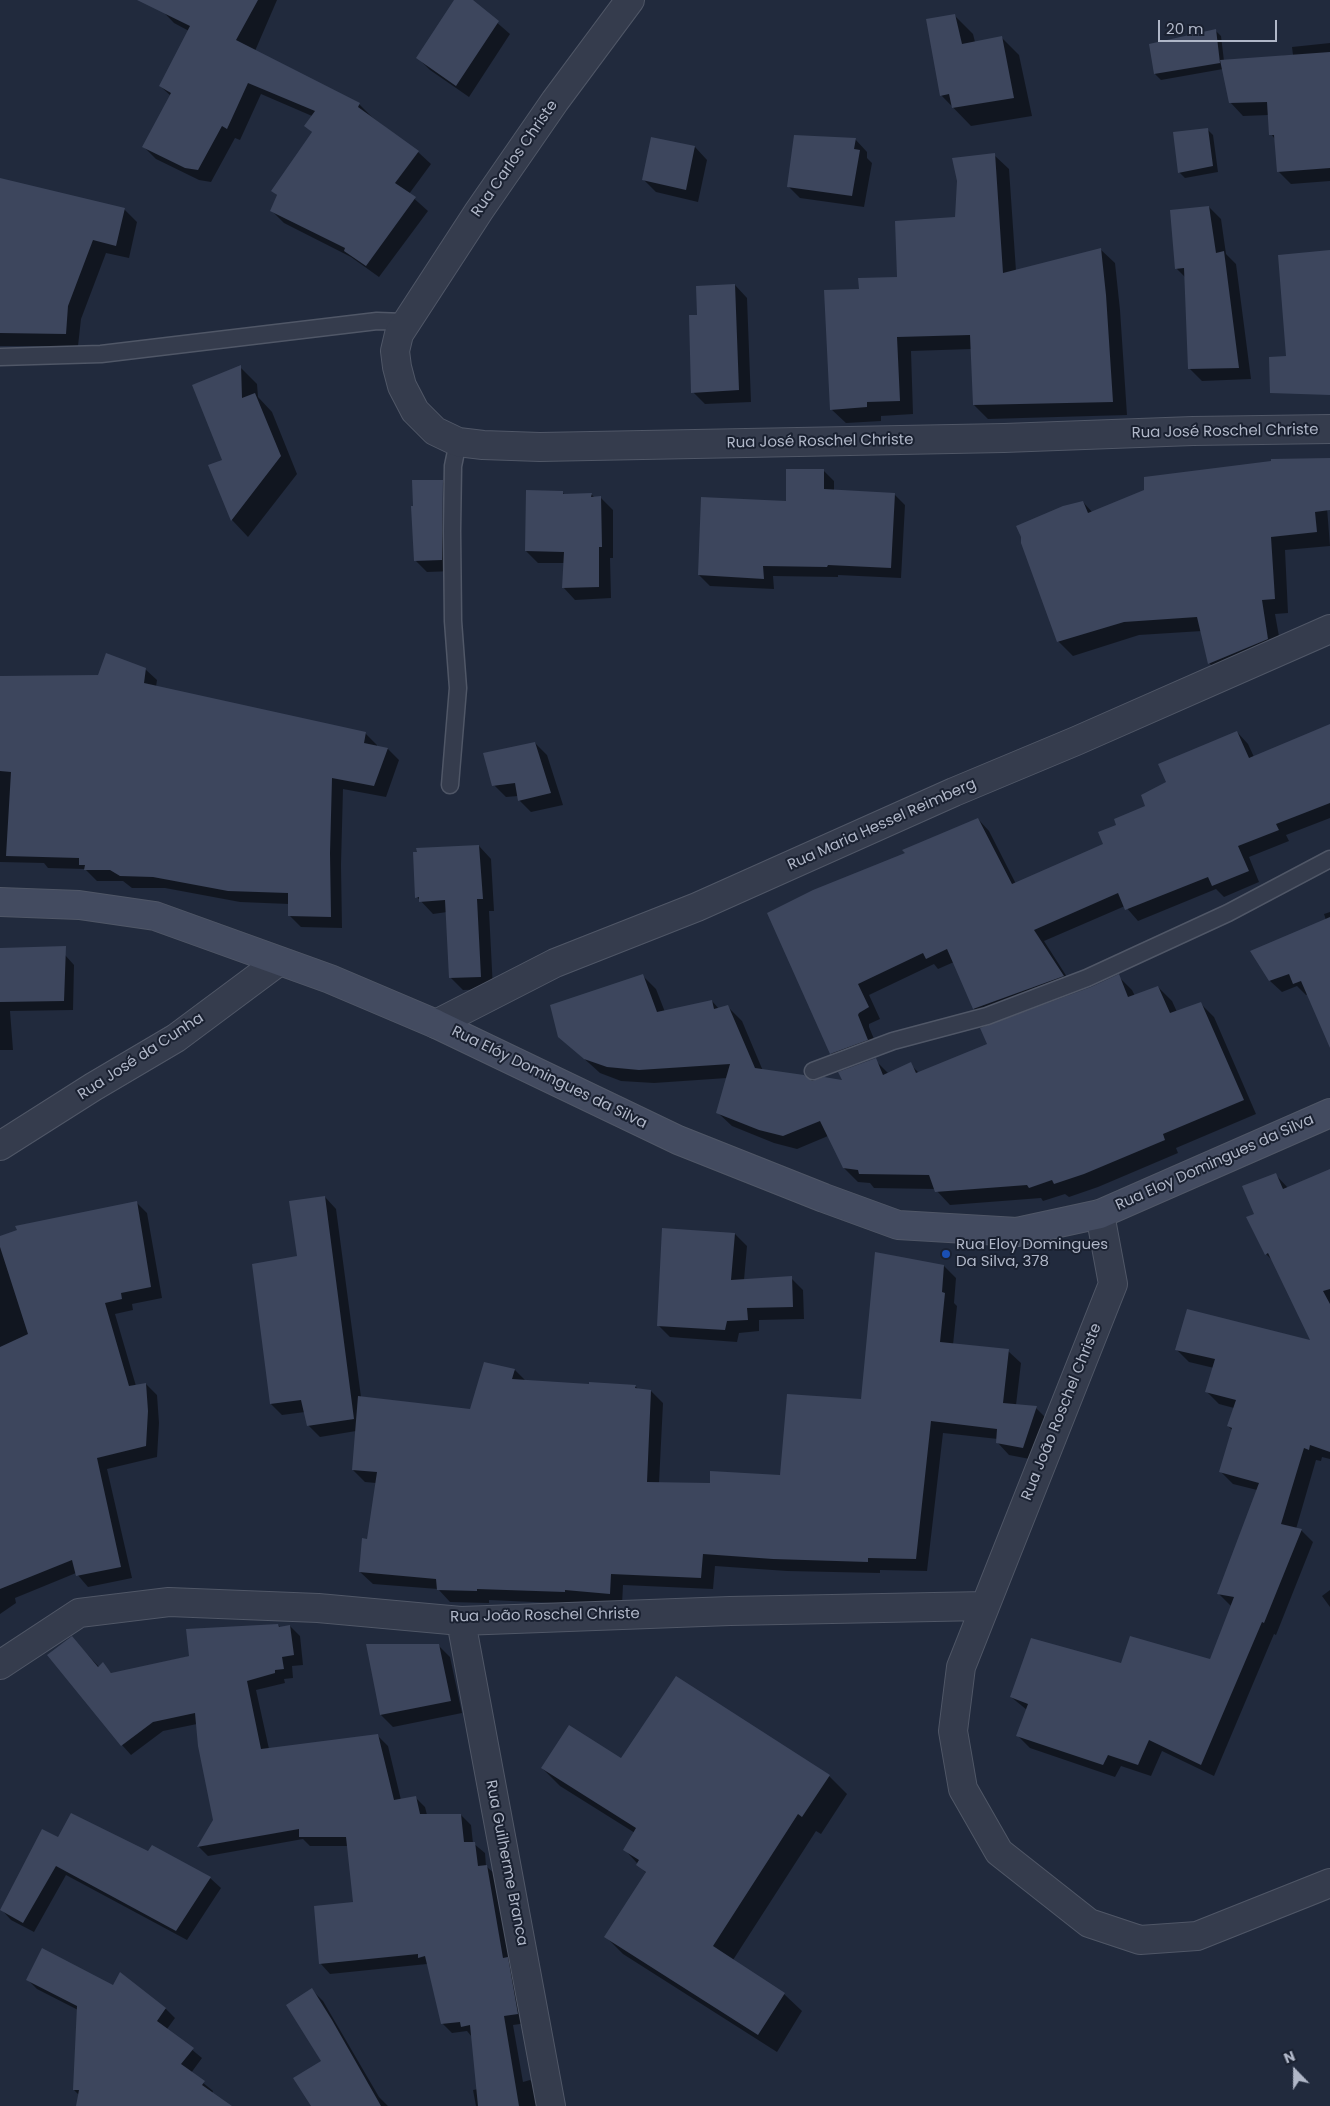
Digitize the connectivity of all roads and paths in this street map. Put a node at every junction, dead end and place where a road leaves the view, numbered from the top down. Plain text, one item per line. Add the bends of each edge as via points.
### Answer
1 (630, 0) edge
2 (405, 322) junction
3 (0, 357) edge
4 (1330, 429) edge
5 (458, 442) junction
6 (1330, 629) edge
7 (450, 785) dead end
8 (1330, 859) edge
9 (0, 902) edge
10 (278, 962) junction
11 (436, 1024) junction
12 (812, 1071) dead end
13 (1330, 1113) edge
14 (0, 1146) edge
15 (1100, 1214) junction
16 (985, 1606) junction
17 (461, 1620) junction
18 (0, 1664) edge
19 (1330, 1883) edge
20 (552, 2106) edge

1 - 2 street, Rua Carlos Christe via 555,101
2 - 3 lane via 377,321 100,354
2 - 5 street, Rua José Roschel Christe via 395,351 402,386 415,411 435,431
4 - 5 street, Rua José Roschel Christe via 685,445 540,447
5 - 7 lane via 453,466 452,531 458,688
6 - 11 street, Rua Maria Hessel Reimberg via 697,907 555,963
8 - 12 lane via 1228,913 1079,981 987,1016 894,1041
9 - 10 main road, Rua Elóy Domingues da Silva via 79,905 155,916
10 - 11 main road, Rua Elóy Domingues da Silva via 330,979
10 - 14 street, Rua José da Cunha via 176,1038
11 - 15 main road, Rua Elóy Domingues da Silva via 678,1140 898,1225 1017,1232
13 - 15 main road, Rua Eloy Domingues da Silva
15 - 16 street, Rua João Roschel Christe via 1113,1284
16 - 17 street, Rua João Roschel Christe
16 - 19 street, Rua João Roschel Christe via 960,1667 952,1731 963,1789 999,1852 1089,1923 1140,1940 1196,1936
17 - 18 street, Rua João Roschel Christe via 318,1608 169,1602 79,1613
17 - 20 street, Rua Guilherme Branca

